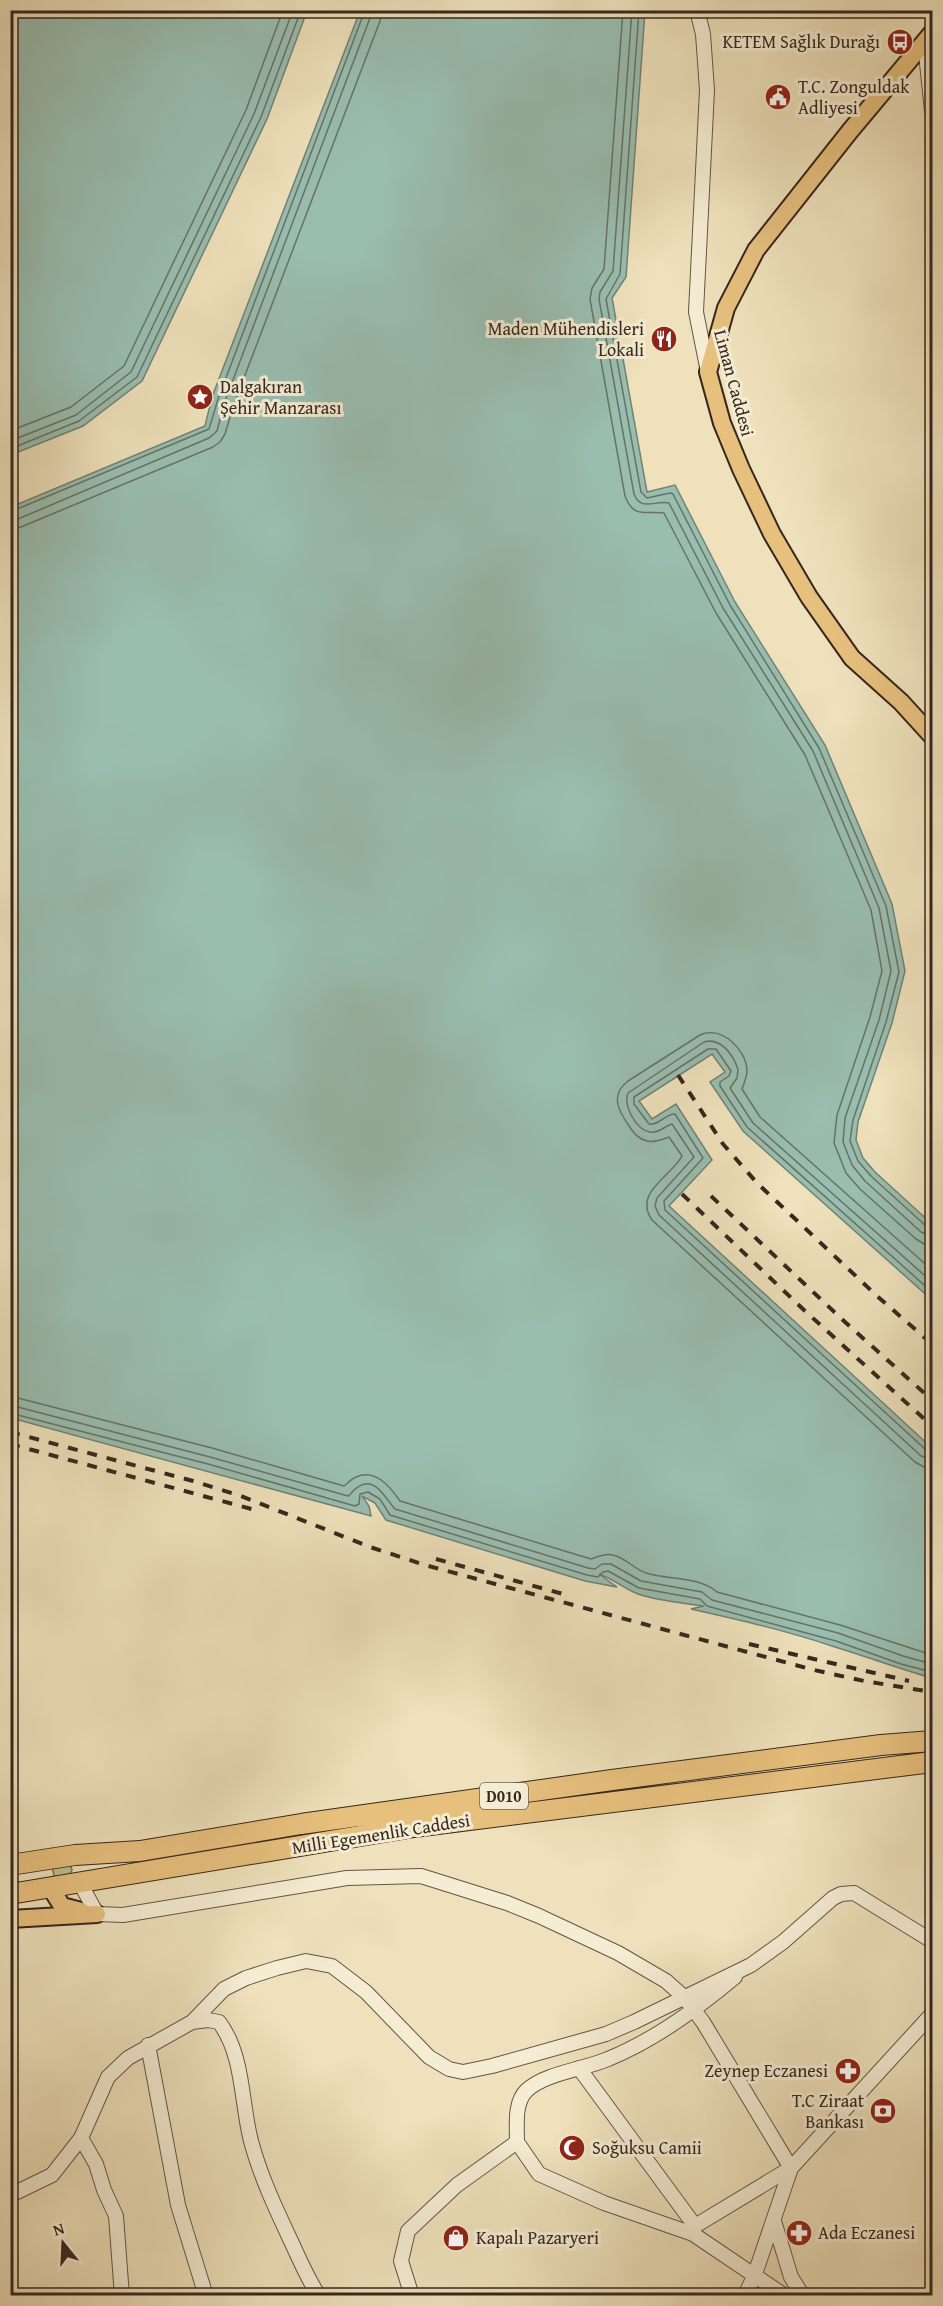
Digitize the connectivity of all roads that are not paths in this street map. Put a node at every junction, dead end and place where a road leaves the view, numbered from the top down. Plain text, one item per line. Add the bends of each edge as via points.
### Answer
1 (697, 10) edge
2 (929, 38) edge
3 (933, 111) edge
4 (708, 372) junction
5 (933, 736) edge
6 (933, 1731) edge
7 (933, 1742) edge
8 (881, 1745) junction
9 (933, 1762) edge
10 (75, 1855) junction
11 (45, 1859) junction
12 (10, 1865) edge
13 (80, 1883) junction
14 (50, 1887) junction
15 (10, 1894) edge
16 (93, 1914) junction
17 (10, 1919) edge
18 (933, 1941) edge
19 (751, 1965) junction
20 (684, 1997) junction
21 (694, 2011) junction
22 (933, 2014) edge
23 (192, 2022) junction
24 (148, 2045) junction
25 (579, 2068) junction
26 (81, 2138) junction
27 (517, 2142) junction
28 (791, 2168) junction
29 (10, 2193) edge
30 (774, 2221) junction
31 (694, 2230) junction
32 (755, 2274) junction
33 (122, 2295) edge
34 (206, 2295) edge
35 (320, 2295) edge
36 (412, 2295) edge
37 (745, 2295) edge
38 (785, 2295) edge
39 (802, 2295) edge

1 - 4 street, Liman Caddesi via 704,34 707,90 696,312
2 - 3 street
2 - 4 main road via 756,250 726,308
4 - 5 main road, Liman Caddesi via 722,423 741,469 772,534 809,597 852,658
6 - 8 main road
7 - 8 highway, Milli Egemenlik Caddesi / D010
8 - 10 highway, Milli Egemenlik Caddesi / D010 via 301,1824 140,1851
9 - 13 highway, Milli Egemenlik Caddesi / D010 via 414,1827
10 - 11 highway, Milli Egemenlik Caddesi / D010
10 - 13 highway
11 - 12 highway, Milli Egemenlik Caddesi / D010
11 - 14 highway
13 - 14 highway, Milli Egemenlik Caddesi / D010
13 - 16 street
14 - 15 highway, Milli Egemenlik Caddesi / D010
14 - 16 main road via 62,1906
16 - 17 main road
16 - 20 street via 123,1915 348,1878 421,1876 539,1916 618,1953 666,1981
18 - 19 street via 854,1893 841,1894
19 - 20 street
19 - 21 street
20 - 21 street
20 - 23 street via 606,2034 463,2072 429,2057 366,1992 332,1966 306,1961 246,1978 224,1989
21 - 25 street via 609,2059
21 - 28 street
22 - 28 street
23 - 24 street
23 - 35 street via 219,2022 227,2032 251,2141 272,2199
24 - 26 street via 108,2077
24 - 34 street via 178,2205
25 - 27 street via 527,2090 518,2105
25 - 31 street
26 - 29 street via 52,2175
26 - 33 street via 96,2164 116,2217
27 - 31 street via 539,2174 604,2203
27 - 36 street via 457,2185 408,2231 401,2261
28 - 30 street
28 - 31 street
30 - 32 street
30 - 39 street via 791,2277
31 - 32 street
32 - 37 street
32 - 38 street

